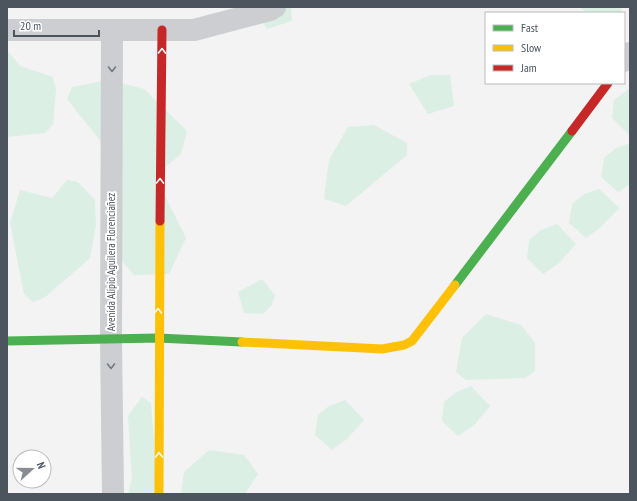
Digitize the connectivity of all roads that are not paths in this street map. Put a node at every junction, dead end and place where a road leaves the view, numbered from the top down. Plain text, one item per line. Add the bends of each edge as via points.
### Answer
1 (274, 7) edge
2 (7, 30) edge
3 (112, 30) junction
4 (162, 30) junction
5 (607, 84) edge
6 (158, 338) junction
7 (110, 340) junction
8 (7, 341) edge
9 (113, 494) edge
10 (159, 494) edge

1 - 4 street via 194,30
2 - 3 street
3 - 4 street
3 -> 7 street, Avenida Alipio Aguilera Florenciañez
6 -> 4 street
5 - 6 street via 412,341 382,349
6 - 7 street
10 -> 6 street
7 - 8 street
7 -> 9 street, Avenida Alipio Aguilera Florenciañez

